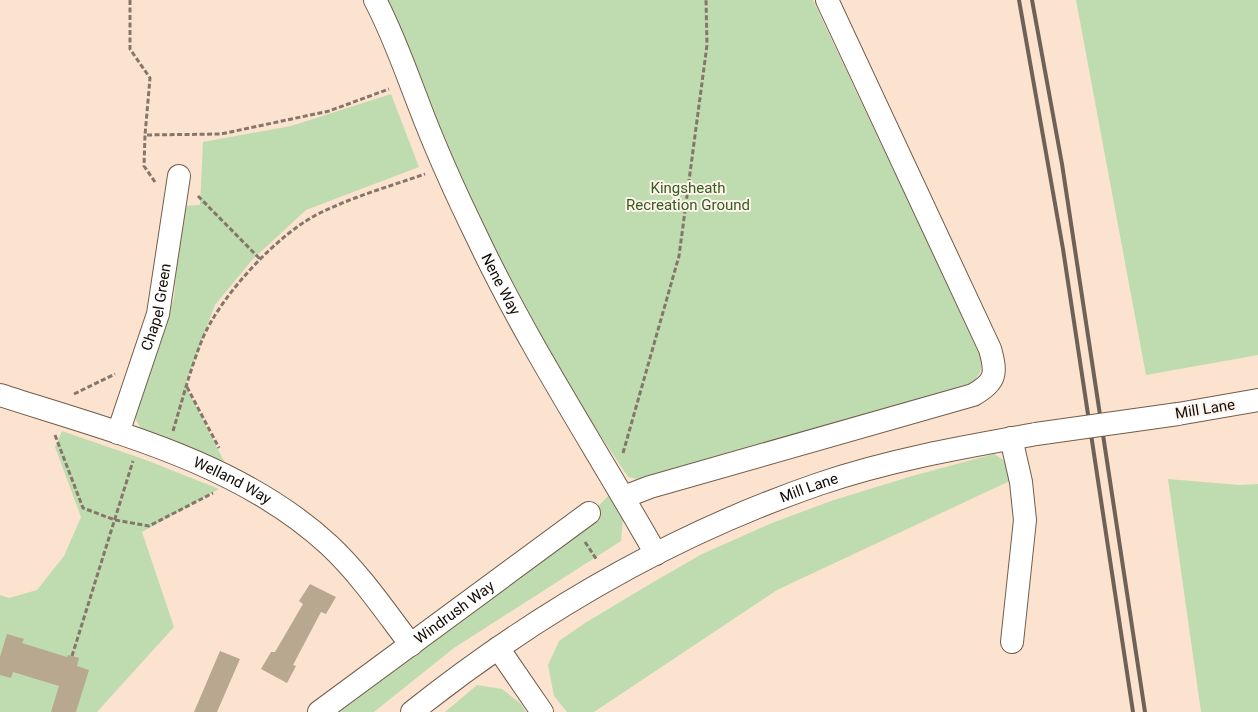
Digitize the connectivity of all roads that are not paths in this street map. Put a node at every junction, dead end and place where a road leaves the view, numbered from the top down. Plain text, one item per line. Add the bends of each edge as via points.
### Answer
1 (375, 0) edge
2 (827, 0) edge
3 (179, 176) road end
4 (0, 395) edge
5 (1258, 400) edge
6 (118, 433) junction
7 (1011, 438) junction
8 (624, 498) junction
9 (589, 513) dead end
10 (656, 554) junction
11 (1012, 642) dead end
12 (412, 644) junction
13 (498, 648) junction
14 (319, 712) edge
15 (412, 712) edge
16 (542, 712) edge

1 - 8 street, Nene Way via 477,237 513,308
2 - 8 street via 990,349 994,362 993,377 986,387 973,395 650,487
3 - 6 street, Chapel Green via 158,314
4 - 6 street, Welland Way
5 - 7 street, Mill Lane, bridge
6 - 12 street, Welland Way via 214,469 298,520 352,568
7 - 10 street, Mill Lane via 902,460 820,484 762,505
7 - 11 street via 1025,520
8 - 10 street, Nene Way
9 - 12 street, Windrush Way
10 - 13 street, Mill Lane via 578,596
12 - 14 street, Windrush Way
13 - 15 street, Mill Lane
13 - 16 street

